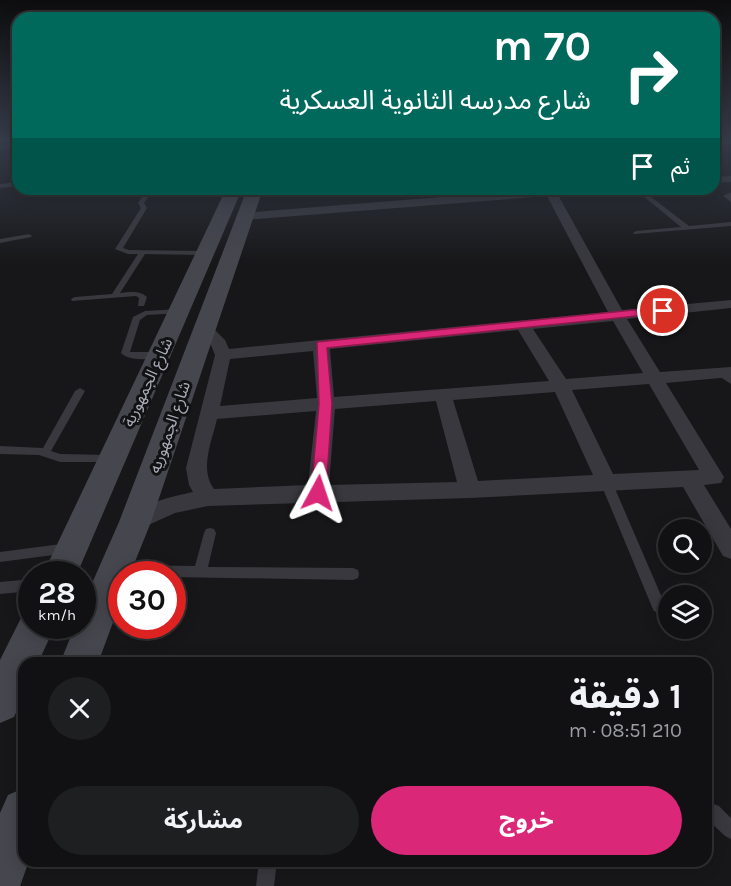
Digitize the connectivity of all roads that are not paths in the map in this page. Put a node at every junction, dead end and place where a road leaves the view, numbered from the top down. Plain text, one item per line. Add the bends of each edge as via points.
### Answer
1 (731, 194) edge
2 (147, 195) edge
3 (231, 195) edge
4 (253, 195) edge
5 (392, 195) edge
6 (453, 195) edge
7 (551, 195) edge
8 (645, 195) edge
9 (731, 200) edge
10 (397, 204) junction
11 (244, 216) junction
12 (731, 224) edge
13 (687, 228) junction
14 (636, 233) dead end
15 (29, 236) dead end
16 (0, 241) edge
17 (143, 252) junction
18 (204, 253) junction
19 (114, 296) junction
20 (75, 298) dead end
21 (141, 304) dead end
22 (731, 304) edge
23 (179, 311) junction
24 (617, 315) junction
25 (523, 325) junction
26 (204, 328) junction
27 (321, 345) junction
28 (160, 355) junction
29 (223, 355) junction
30 (727, 375) edge
31 (653, 377) junction
32 (561, 385) junction
33 (80, 391) dead end
34 (443, 395) junction
35 (137, 403) junction
36 (177, 403) junction
37 (326, 404) junction
38 (210, 413) junction
39 (166, 435) junction
40 (117, 448) junction
41 (0, 450) edge
42 (45, 453) junction
43 (722, 476) edge
44 (688, 479) junction
45 (607, 484) junction
46 (470, 490) junction
47 (318, 493) junction
48 (208, 498) junction
49 (135, 522) junction
50 (210, 533) dead end
51 (72, 548) junction
52 (731, 549) edge
53 (0, 557) edge
54 (66, 561) edge
55 (118, 561) edge
56 (186, 572) edge
57 (200, 572) junction
58 (353, 574) dead end
59 (18, 586) edge
60 (108, 587) edge
61 (0, 588) edge
62 (658, 607) dead end
63 (30, 639) edge
64 (22, 657) edge
65 (82, 657) edge
66 (18, 664) edge
67 (0, 703) edge
68 (712, 812) edge
69 (18, 827) edge
70 (731, 830) edge
71 (267, 867) edge
72 (0, 875) edge
73 (265, 886) edge

1 - 9 lane via 726,195
2 - 17 lane via 141,203 144,208 119,249
3 - 18 main road, شارع الجمهورية
4 - 11 main road, شارع الجمهوريه
5 - 10 street
6 - 10 street
7 - 24 street
8 - 13 lane
10 - 11 street
11 - 26 main road, شارع الجمهوريه
12 - 13 lane
13 - 14 lane
15 - 16 lane
17 - 18 lane
17 - 19 lane
18 - 23 main road, شارع الجمهورية
19 - 20 lane
19 - 21 lane via 140,295
22 - 24 street
23 - 28 main road, شارع الجمهورية
23 - 28 lane via 145,314 136,319 125,353
24 - 25 street
24 - 31 street
25 - 27 street
25 - 32 street
26 - 29 street via 219,343
26 - 36 main road, شارع الجمهوريه
27 - 29 street
27 - 37 street
28 - 35 main road, شارع الجمهورية
29 - 38 street
30 - 31 street
31 - 32 street
31 - 43 street
32 - 34 street
32 - 45 street
33 - 42 lane
34 - 37 street
34 - 46 street
35 - 36 main road via 156,407
35 - 40 main road, شارع الجمهورية
36 - 39 main road, شارع الجمهوريه
37 - 38 street
37 - 47 street
38 - 48 street via 196,468 199,485
39 - 40 main road via 145,433
39 - 49 main road, شارع الجمهوريه
40 - 42 lane via 60,458
40 - 51 main road, شارع الجمهورية
41 - 42 lane
43 - 44 street
44 - 45 street
44 - 52 street
45 - 46 street
45 - 62 lane
46 - 47 street
47 - 48 street
48 - 49 street via 171,505
49 - 55 main road, شارع الجمهوريه
50 - 57 lane
51 - 53 lane
51 - 54 main road, شارع الجمهورية
56 - 57 lane
57 - 58 lane
59 - 61 lane
60 - 65 main road, شارع الجمهوريه
63 - 64 main road
66 - 67 main road
68 - 70 lane
69 - 72 main road
71 - 73 lane

